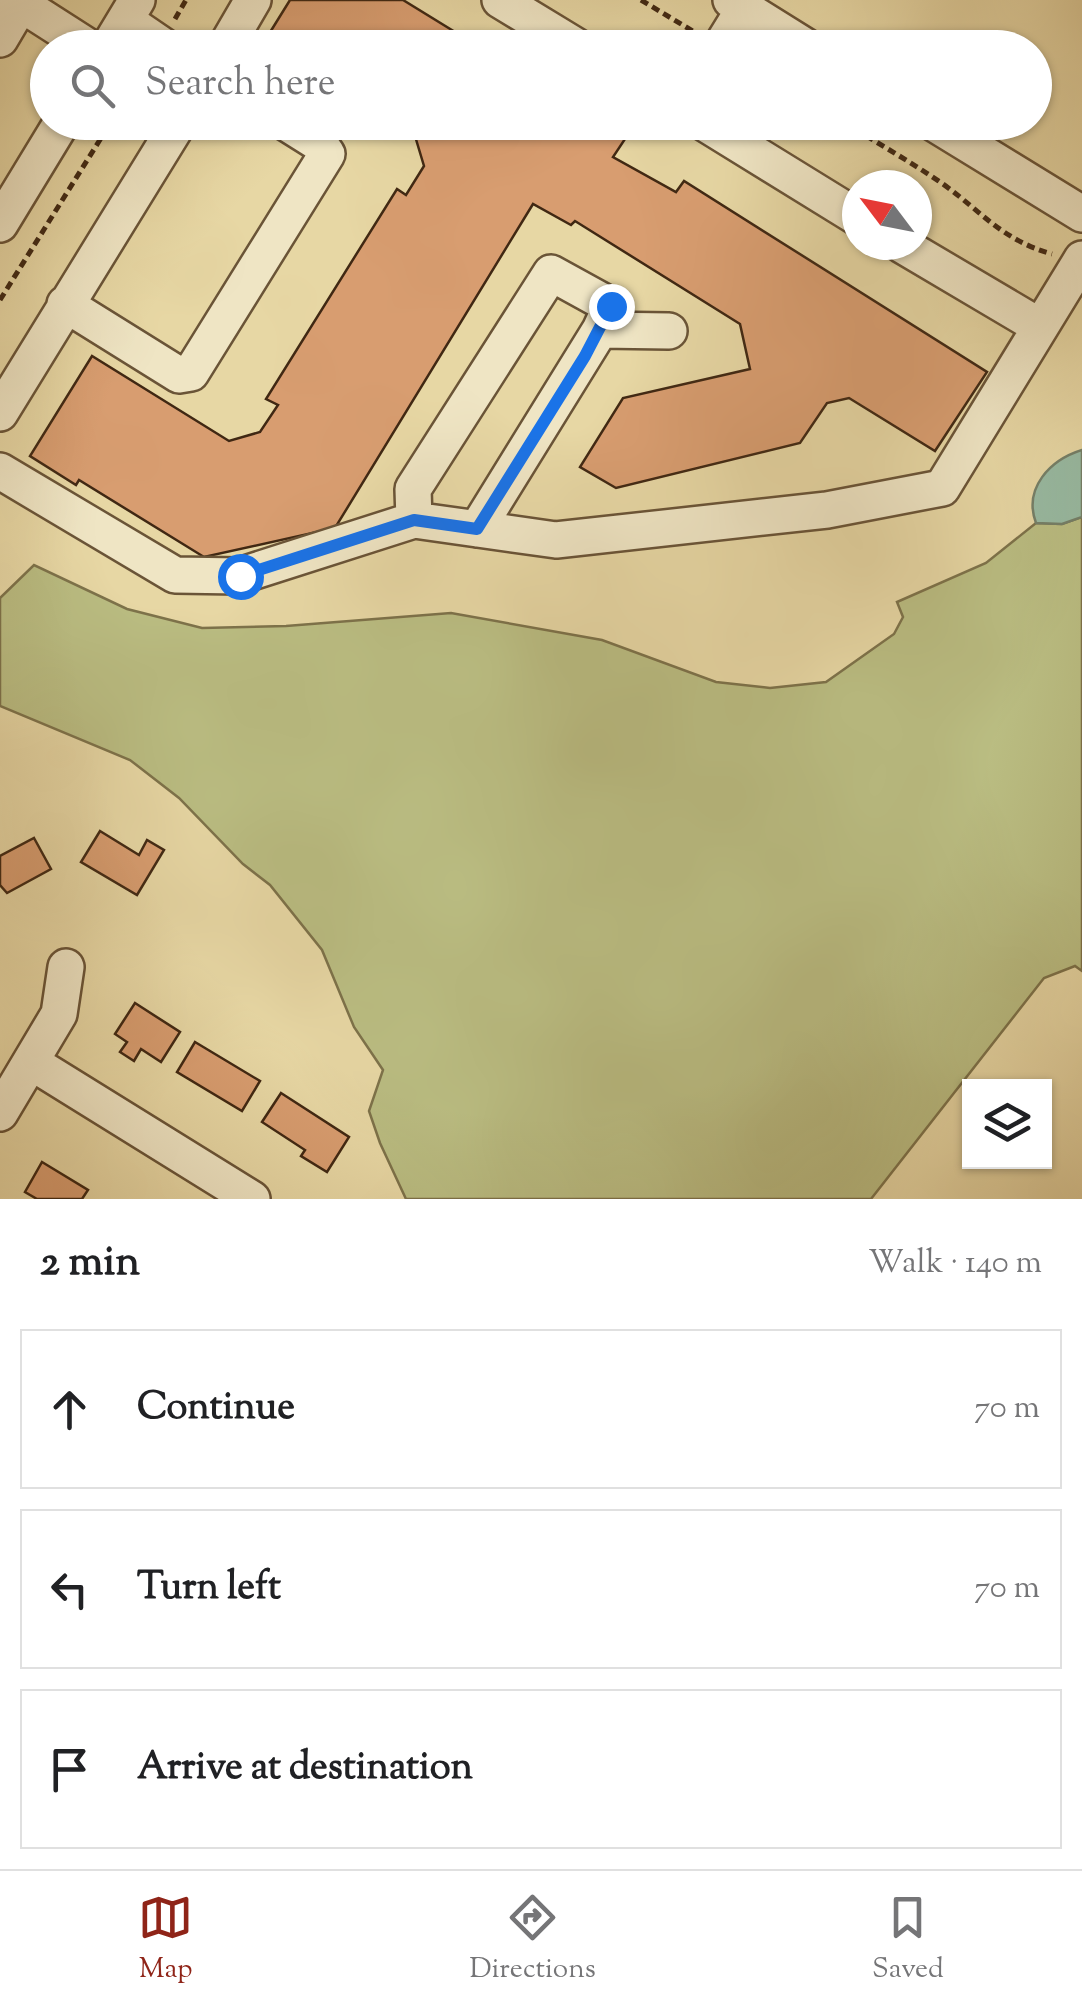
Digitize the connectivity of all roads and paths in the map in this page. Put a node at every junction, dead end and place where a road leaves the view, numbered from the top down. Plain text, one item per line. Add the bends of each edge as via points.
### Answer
1 (253, 0) edge
2 (500, 0) edge
3 (641, 0) edge
4 (20, 1) edge
5 (737, 4) edge
6 (63, 30) edge
7 (236, 30) edge
8 (549, 30) edge
9 (691, 30) edge
10 (727, 30) edge
11 (779, 30) edge
12 (0, 39) edge
13 (51, 140) edge
14 (100, 140) edge
15 (168, 140) edge
16 (314, 140) edge
17 (732, 140) edge
18 (872, 140) edge
19 (961, 140) edge
20 (842, 208) edge
21 (1082, 214) edge
22 (1, 221) edge
23 (927, 260) edge
24 (1080, 261) edge
25 (0, 300) edge
26 (66, 304) junction
27 (1039, 326) junction
28 (600, 330) junction
29 (669, 331) dead end
30 (0, 413) edge
31 (0, 471) edge
32 (414, 520) junction
33 (477, 529) junction
34 (66, 967) dead end
35 (31, 1062) junction
36 (0, 1113) edge
37 (252, 1199) edge

1 - 7 street
2 - 8 street
3 - 9 path
4 - 6 street
4 - 12 street
5 - 10 street
5 - 11 street
13 - 22 street
14 - 25 path
15 - 26 street
16 - 26 street via 327,154 191,373 179,375
17 - 20 street
18 - 24 path via 1014,240
19 - 21 street
23 - 27 street
24 - 27 street
26 - 30 street
27 - 33 street via 942,488 827,510 556,540
28 - 29 street
28 - 32 street via 611,306 552,272 413,489
28 - 33 street
31 - 32 street via 175,575 240,576
32 - 33 street
34 - 35 street via 58,1014
35 - 36 street
35 - 37 street

